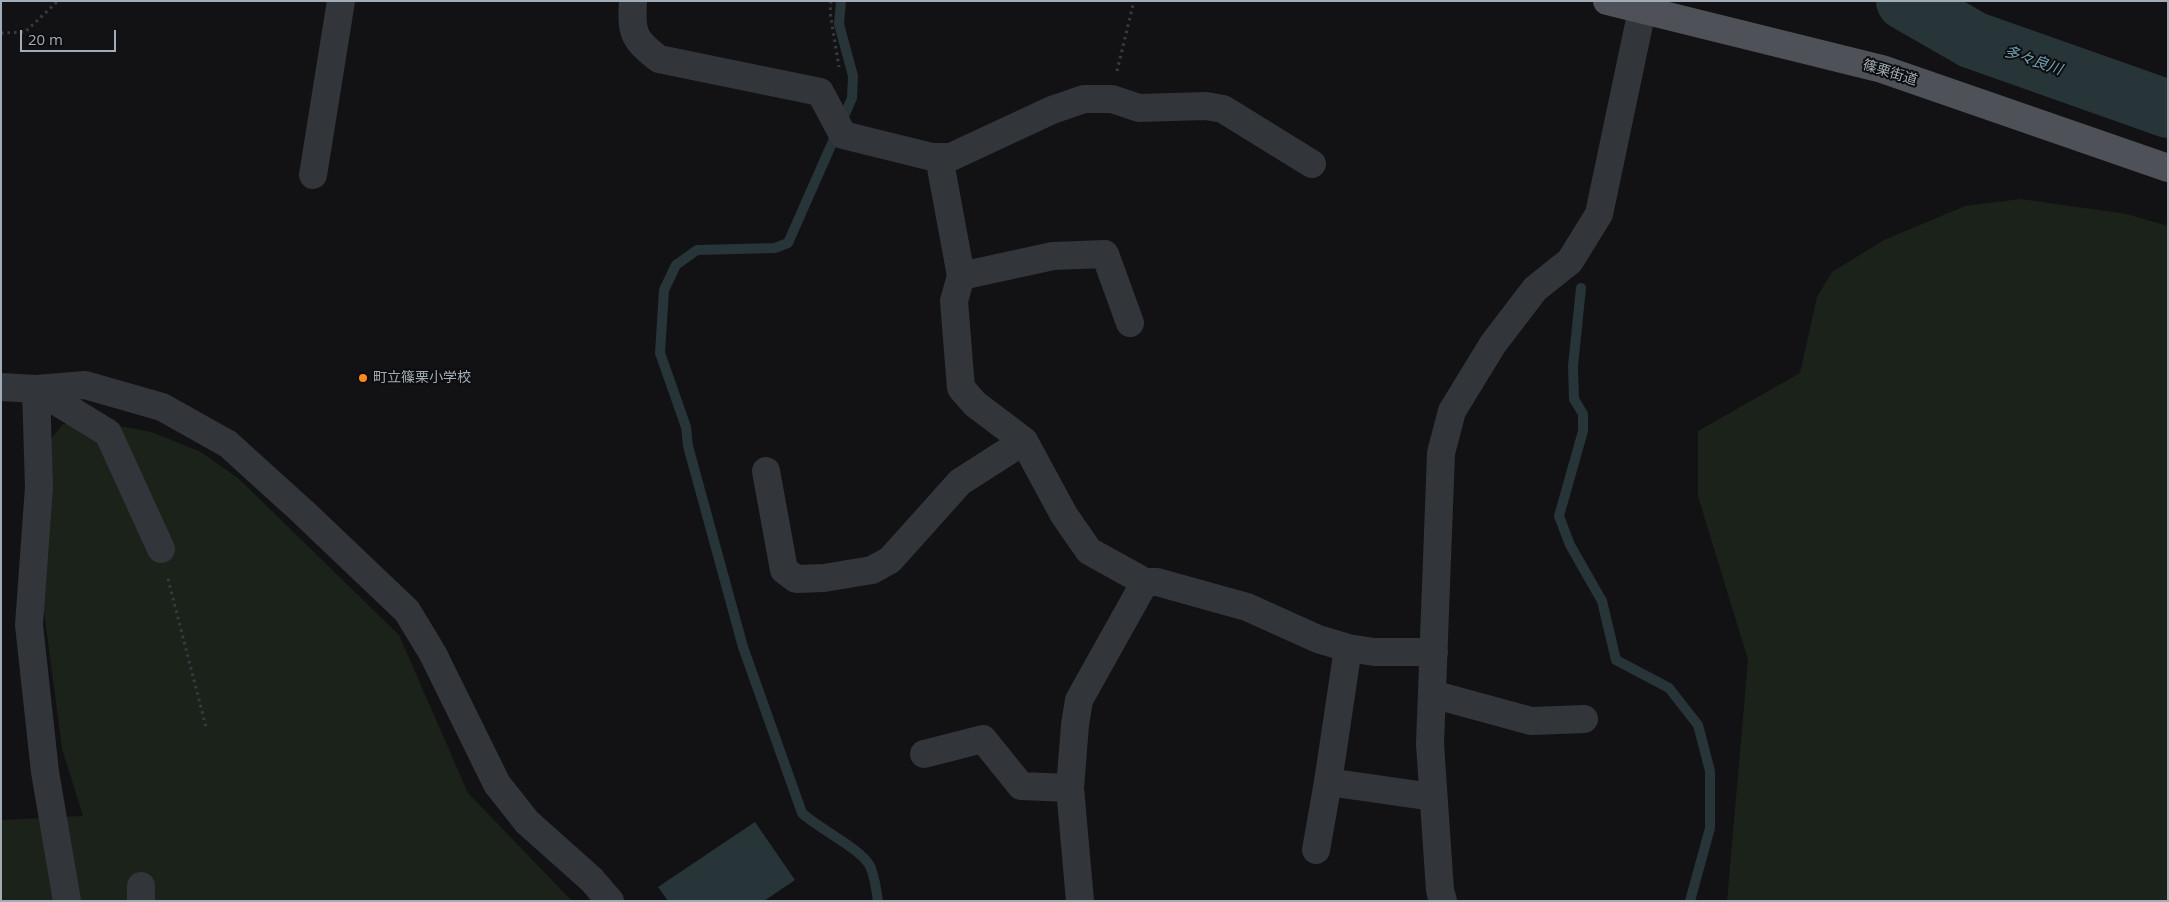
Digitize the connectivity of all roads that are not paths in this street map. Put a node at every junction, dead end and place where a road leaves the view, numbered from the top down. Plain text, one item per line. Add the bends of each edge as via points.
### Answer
1 (341, 1) edge
2 (633, 1) edge
3 (1606, 1) edge
4 (1642, 10) junction
5 (939, 157) junction
6 (1312, 164) dead end
7 (2168, 168) edge
8 (313, 175) dead end
9 (961, 276) junction
10 (1130, 323) dead end
11 (1, 387) edge
12 (36, 389) junction
13 (1024, 441) junction
14 (766, 472) dead end
15 (161, 549) road end
16 (1145, 582) junction
17 (1348, 648) junction
18 (1434, 652) junction
19 (1432, 694) junction
20 (1584, 719) dead end
21 (924, 754) dead end
22 (1328, 782) junction
23 (1070, 788) junction
24 (1433, 797) junction
25 (1316, 850) dead end
26 (67, 901) edge
27 (610, 901) edge
28 (1080, 901) edge
29 (1444, 901) edge

1 - 8 street
2 - 5 street via 632,28 642,46 659,59 820,92 843,135
3 - 4 main road, 篠栗街道
4 - 7 main road, 篠栗街道 via 1882,69
4 - 18 street via 1599,214 1570,262 1535,288 1493,344 1452,411 1441,453
5 - 6 street via 951,157 1052,110 1084,99 1112,99 1139,108 1206,106 1223,109
5 - 9 street
9 - 10 street via 1053,256 1106,254
9 - 13 street via 954,301 961,388 975,404
11 - 12 street
12 - 15 street via 108,433
12 - 26 street via 39,487 29,625 45,772
12 - 27 street via 84,385 162,407 235,450 407,611 433,654 497,784 527,822 592,880
13 - 14 street via 960,482 890,560 872,570 824,578 796,579 784,570
13 - 16 street via 1064,514 1089,551
16 - 17 street via 1157,582 1247,606 1318,639
16 - 23 street via 1079,700
17 - 18 street via 1374,652
17 - 22 street
18 - 19 street
19 - 20 street via 1531,721
19 - 24 street
21 - 23 street via 983,739 1021,786
22 - 24 street
22 - 25 street
23 - 28 street
24 - 29 street via 1440,890

